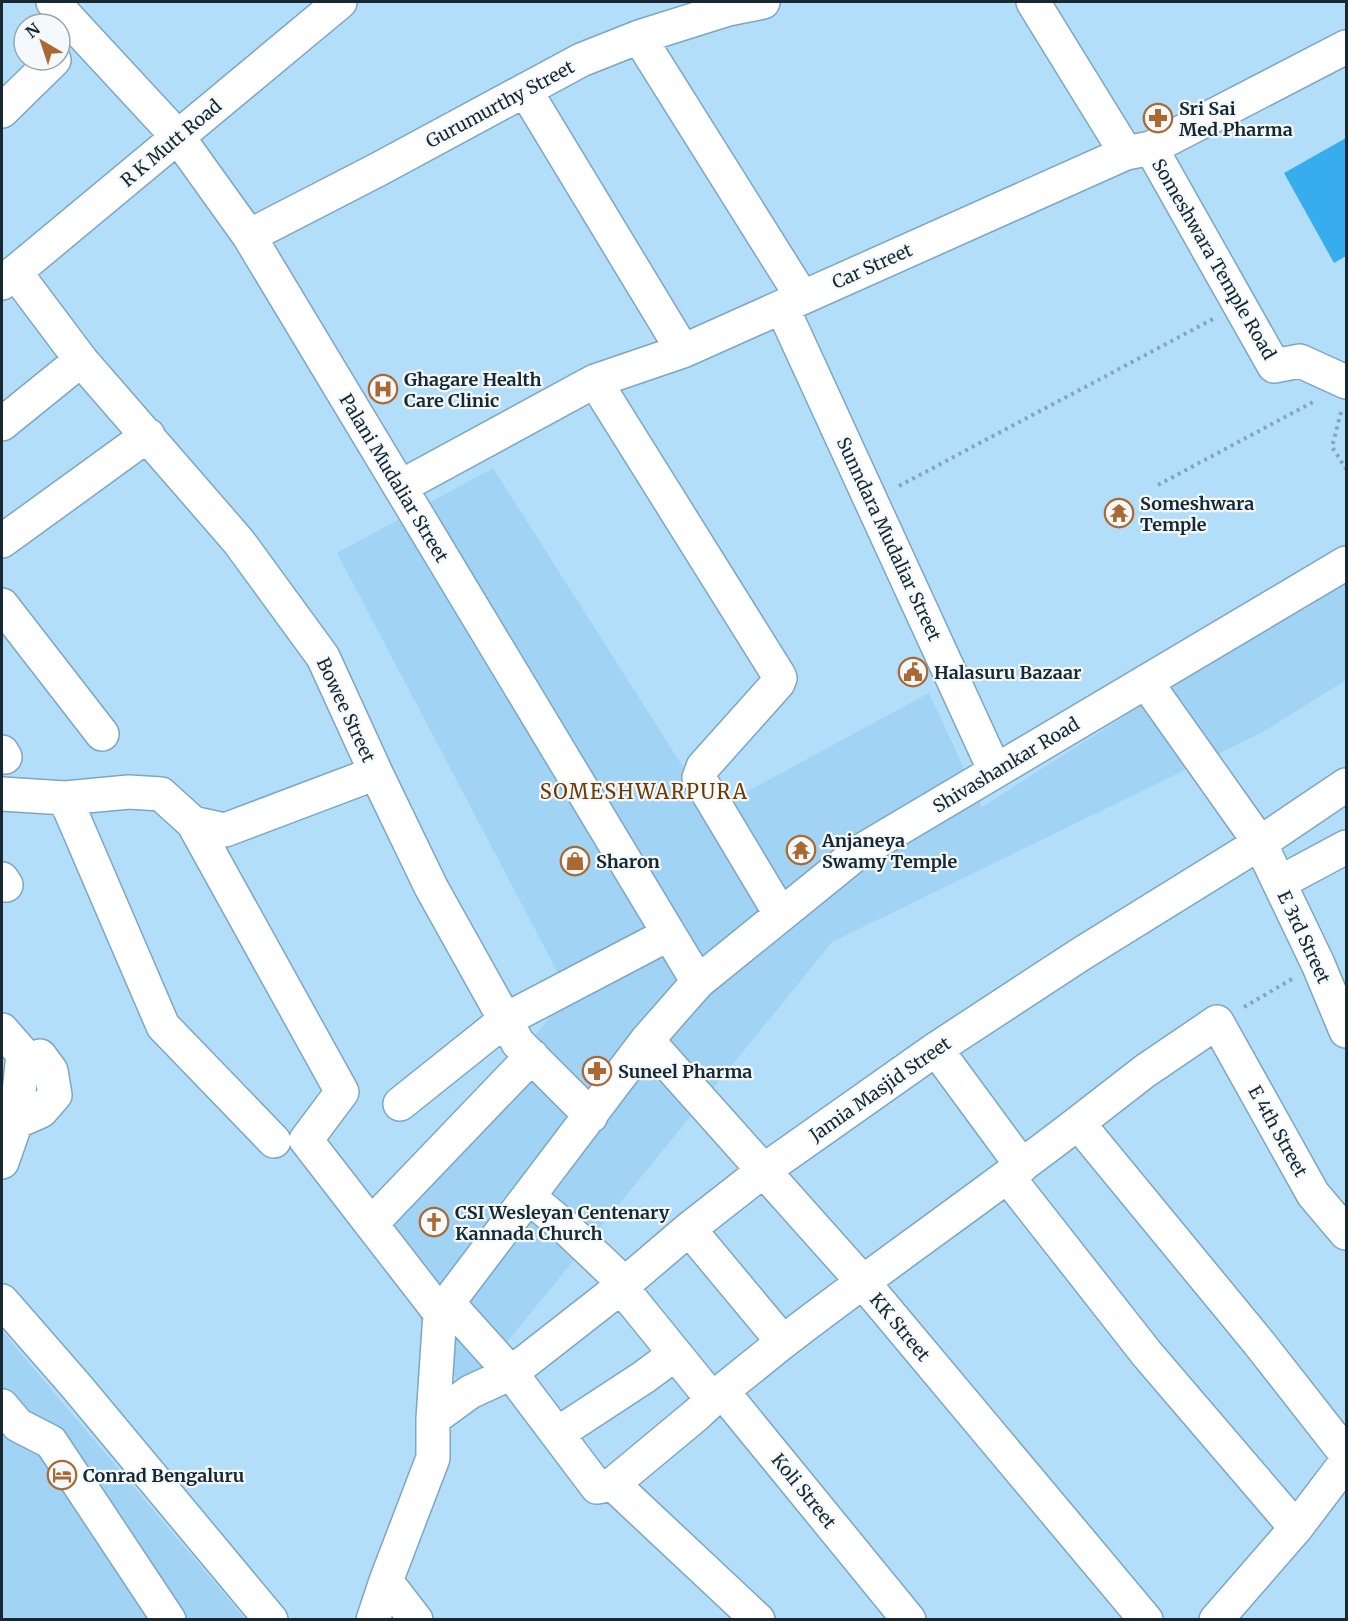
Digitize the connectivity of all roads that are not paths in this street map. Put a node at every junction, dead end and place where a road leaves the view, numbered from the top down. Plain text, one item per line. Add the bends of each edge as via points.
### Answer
1 (340, 2) edge
2 (763, 2) edge
3 (1034, 2) edge
4 (639, 37) junction
5 (72, 45) edge
6 (1347, 47) edge
7 (42, 72) edge
8 (525, 90) junction
9 (2, 111) edge
10 (178, 137) junction
11 (1139, 151) junction
12 (249, 236) junction
13 (8, 277) edge
14 (792, 302) junction
15 (683, 351) junction
16 (81, 360) junction
17 (595, 381) junction
18 (1344, 395) edge
19 (2, 424) edge
20 (148, 435) junction
21 (400, 487) junction
22 (2, 541) edge
23 (1347, 563) edge
24 (2, 605) edge
25 (1146, 682) junction
26 (102, 734) dead end
27 (995, 771) junction
28 (376, 773) junction
29 (1345, 790) edge
30 (2, 795) edge
31 (65, 798) junction
32 (193, 823) junction
33 (1260, 843) junction
34 (1347, 846) edge
35 (1279, 883) junction
36 (781, 915) junction
37 (669, 934) junction
38 (698, 982) junction
39 (505, 1020) junction
40 (2, 1030) edge
41 (1347, 1031) edge
42 (646, 1040) junction
43 (936, 1049) junction
44 (40, 1056) dead end
45 (532, 1056) junction
46 (400, 1104) dead end
47 (591, 1116) junction
48 (28, 1117) junction
49 (1078, 1123) junction
50 (274, 1142) dead end
51 (2, 1162) edge
52 (763, 1171) junction
53 (1015, 1172) junction
54 (529, 1197) junction
55 (371, 1224) junction
56 (689, 1229) junction
57 (1347, 1233) edge
58 (862, 1281) junction
59 (623, 1286) junction
60 (2, 1301) edge
61 (444, 1308) junction
62 (783, 1342) junction
63 (675, 1354) junction
64 (511, 1373) junction
65 (710, 1402) junction
66 (2, 1406) edge
67 (433, 1419) junction
68 (557, 1434) junction
69 (1347, 1454) edge
70 (1347, 1462) edge
71 (612, 1484) junction
72 (1296, 1528) junction
73 (386, 1581) junction
74 (169, 1620) edge
75 (271, 1620) edge
76 (373, 1620) edge
77 (416, 1620) edge
78 (758, 1620) edge
79 (909, 1620) edge
80 (1146, 1620) edge
81 (1216, 1620) edge

1 - 10 street, R K Mutt Road
2 - 4 street, Gurumurthy Street
3 - 11 street, Someshwara Temple Road
4 - 8 street, Gurumurthy Street via 581,60
4 - 14 street, Sunndara Mudaliar Street
5 - 10 street, Palani Mudaliar Street
6 - 11 street, Car Street
7 - 9 street
8 - 12 street, Gurumurthy Street
8 - 15 street
10 - 12 street, Palani Mudaliar Street
10 - 13 street, R K Mutt Road
11 - 14 street, Car Street
11 - 18 street, Someshwara Temple Road via 1240,305 1274,366 1300,361
12 - 21 street, Palani Mudaliar Street
13 - 16 street, Bowee Street
14 - 15 street, Car Street
14 - 27 street, Sunndara Mudaliar Street via 871,500
15 - 17 street, Car Street
16 - 19 street
16 - 20 street, Bowee Street
17 - 21 street, Car Street
17 - 36 street via 780,678 703,767 699,778
20 - 22 street
20 - 28 street, Bowee Street via 239,542 323,657
21 - 37 street, Palani Mudaliar Street
23 - 25 street, Shivashankar Road
24 - 26 street
25 - 27 street, Shivashankar Road
25 - 33 street, E 3rd Street
27 - 36 street, Shivashankar Road via 856,854
28 - 32 street via 225,830
28 - 39 street, Bowee Street via 431,887
29 - 33 street, Jamia Masjid Street
30 - 31 street
31 - 32 street via 129,792 161,794
31 - 50 street via 163,1026
32 - 55 street via 342,1092 306,1140
33 - 35 street, E 3rd Street
33 - 43 street, Jamia Masjid Street
34 - 35 street
35 - 41 street, E 3rd Street
36 - 38 street, Shivashankar Road
37 - 38 street, Palani Mudaliar Street
37 - 39 street
38 - 42 street, Shivashankar Road
39 - 45 street, Bowee Street
39 - 46 street
40 - 48 street via 23,1054
42 - 47 street, Shivashankar Road
42 - 52 street, KK Street
43 - 52 street, Jamia Masjid Street
43 - 53 street
44 - 48 street via 51,1071 56,1095
45 - 47 street, Bowee Street
45 - 55 street
47 - 54 street, Shivashankar Road
48 - 51 street
49 - 53 street
49 - 57 street, E 4th Street via 1217,1022 1313,1194
49 - 69 street
52 - 56 street, Jamia Masjid Street
52 - 58 street, KK Street
53 - 58 street
53 - 72 street via 1147,1354
54 - 59 street, Koli Street via 564,1226
54 - 61 street, Shivashankar Road
55 - 61 street
56 - 59 street, Jamia Masjid Street
56 - 62 street
58 - 62 street
58 - 80 street, KK Street
59 - 63 street, Koli Street
59 - 64 street, Jamia Masjid Street
60 - 75 street
61 - 64 street
61 - 67 street
62 - 65 street
63 - 65 street, Koli Street
63 - 68 street
64 - 67 street, Jamia Masjid Street via 470,1392
64 - 68 street
65 - 71 street
65 - 79 street, Koli Street
66 - 74 street via 18,1425 51,1442
67 - 73 street via 433,1458
68 - 71 street via 597,1487
70 - 72 street
71 - 78 street
72 - 81 street
73 - 76 street
73 - 77 street

